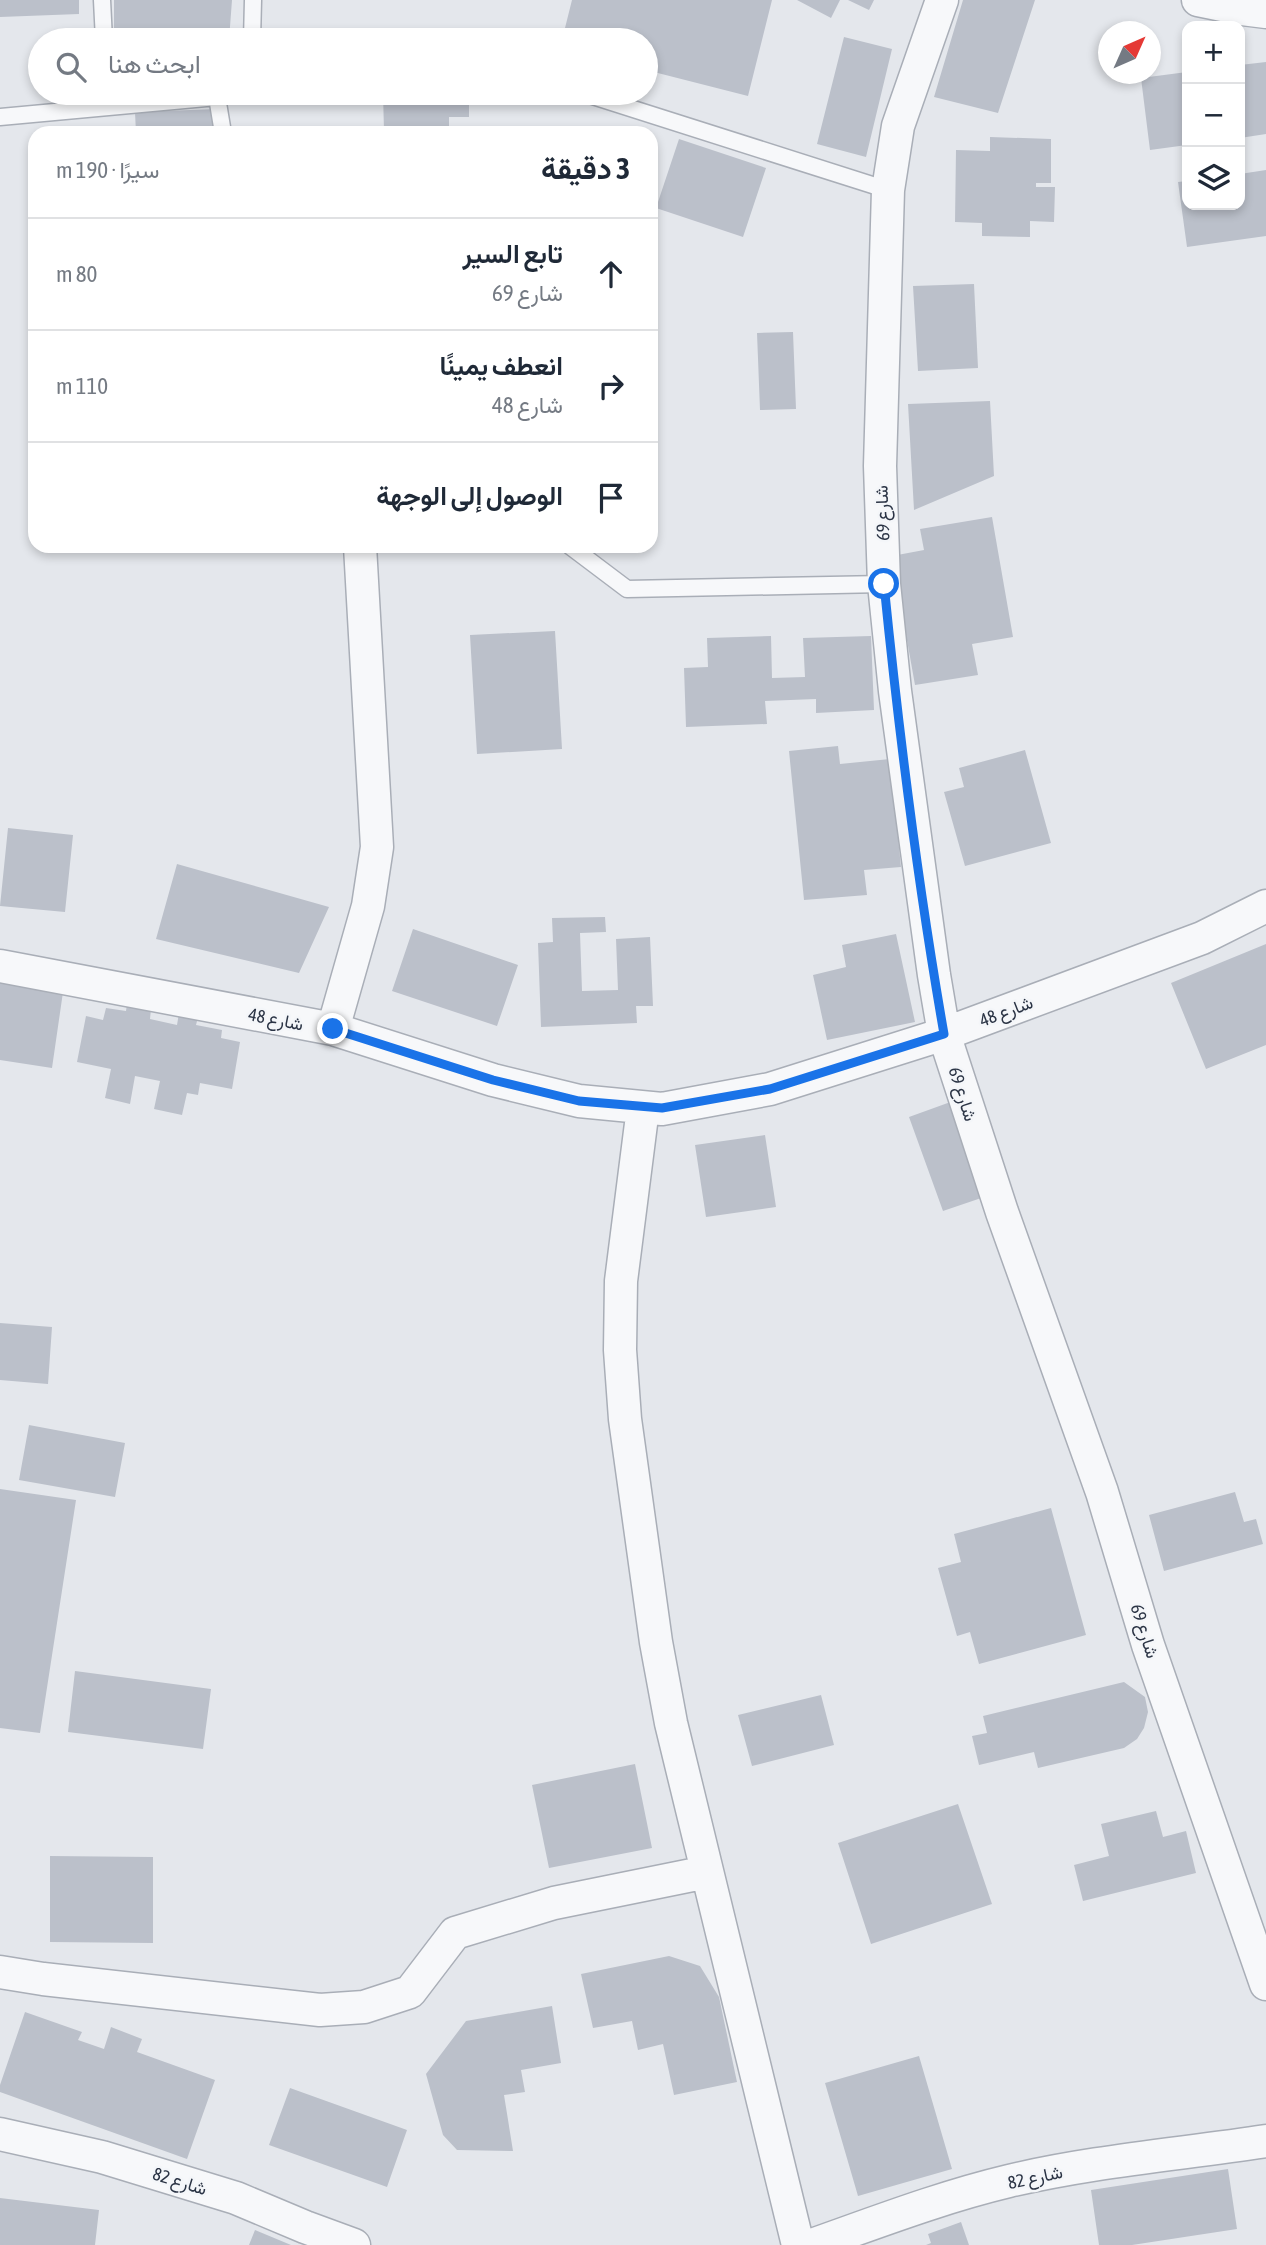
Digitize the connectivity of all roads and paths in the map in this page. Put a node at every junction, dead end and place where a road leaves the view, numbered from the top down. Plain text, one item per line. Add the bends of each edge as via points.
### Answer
1 (102, 0) edge
2 (253, 0) edge
3 (942, 0) edge
4 (1198, 0) edge
5 (1266, 12) edge
6 (103, 28) edge
7 (252, 28) edge
8 (72, 105) edge
9 (221, 105) edge
10 (621, 105) edge
11 (0, 117) edge
12 (222, 126) edge
13 (888, 190) junction
14 (360, 553) edge
15 (579, 553) edge
16 (884, 584) junction
17 (1266, 906) edge
18 (0, 966) edge
19 (333, 1029) junction
20 (944, 1034) junction
21 (652, 1108) junction
22 (707, 1872) junction
23 (0, 1972) edge
24 (1266, 1984) edge
25 (0, 2134) edge
26 (1266, 2141) edge
27 (354, 2245) edge
28 (809, 2245) edge

1 - 6 lane
2 - 7 lane
3 - 13 street, شارع 69 via 898,126
4 - 5 street
8 - 11 lane
9 - 12 lane
10 - 13 lane
13 - 16 street, شارع 69 via 880,466
14 - 19 street via 377,847 368,906
15 - 16 lane via 627,589
16 - 20 street, شارع 69
17 - 20 street, شارع 48 via 1202,938
18 - 19 street, شارع 48
19 - 21 street, شارع 48 via 493,1080 579,1101
20 - 21 street, شارع 48 via 770,1089
20 - 24 street, شارع 69
21 - 22 street via 621,1281 620,1350 656,1642
21 - 28 street via 639,1282 642,1417 688,1719
22 - 23 street via 554,1903 456,1933 410,1992 364,2007 320,2010
22 - 28 street
25 - 27 street, شارع 82 via 102,2157 236,2198
26 - 28 street, شارع 82 via 1007,2182

